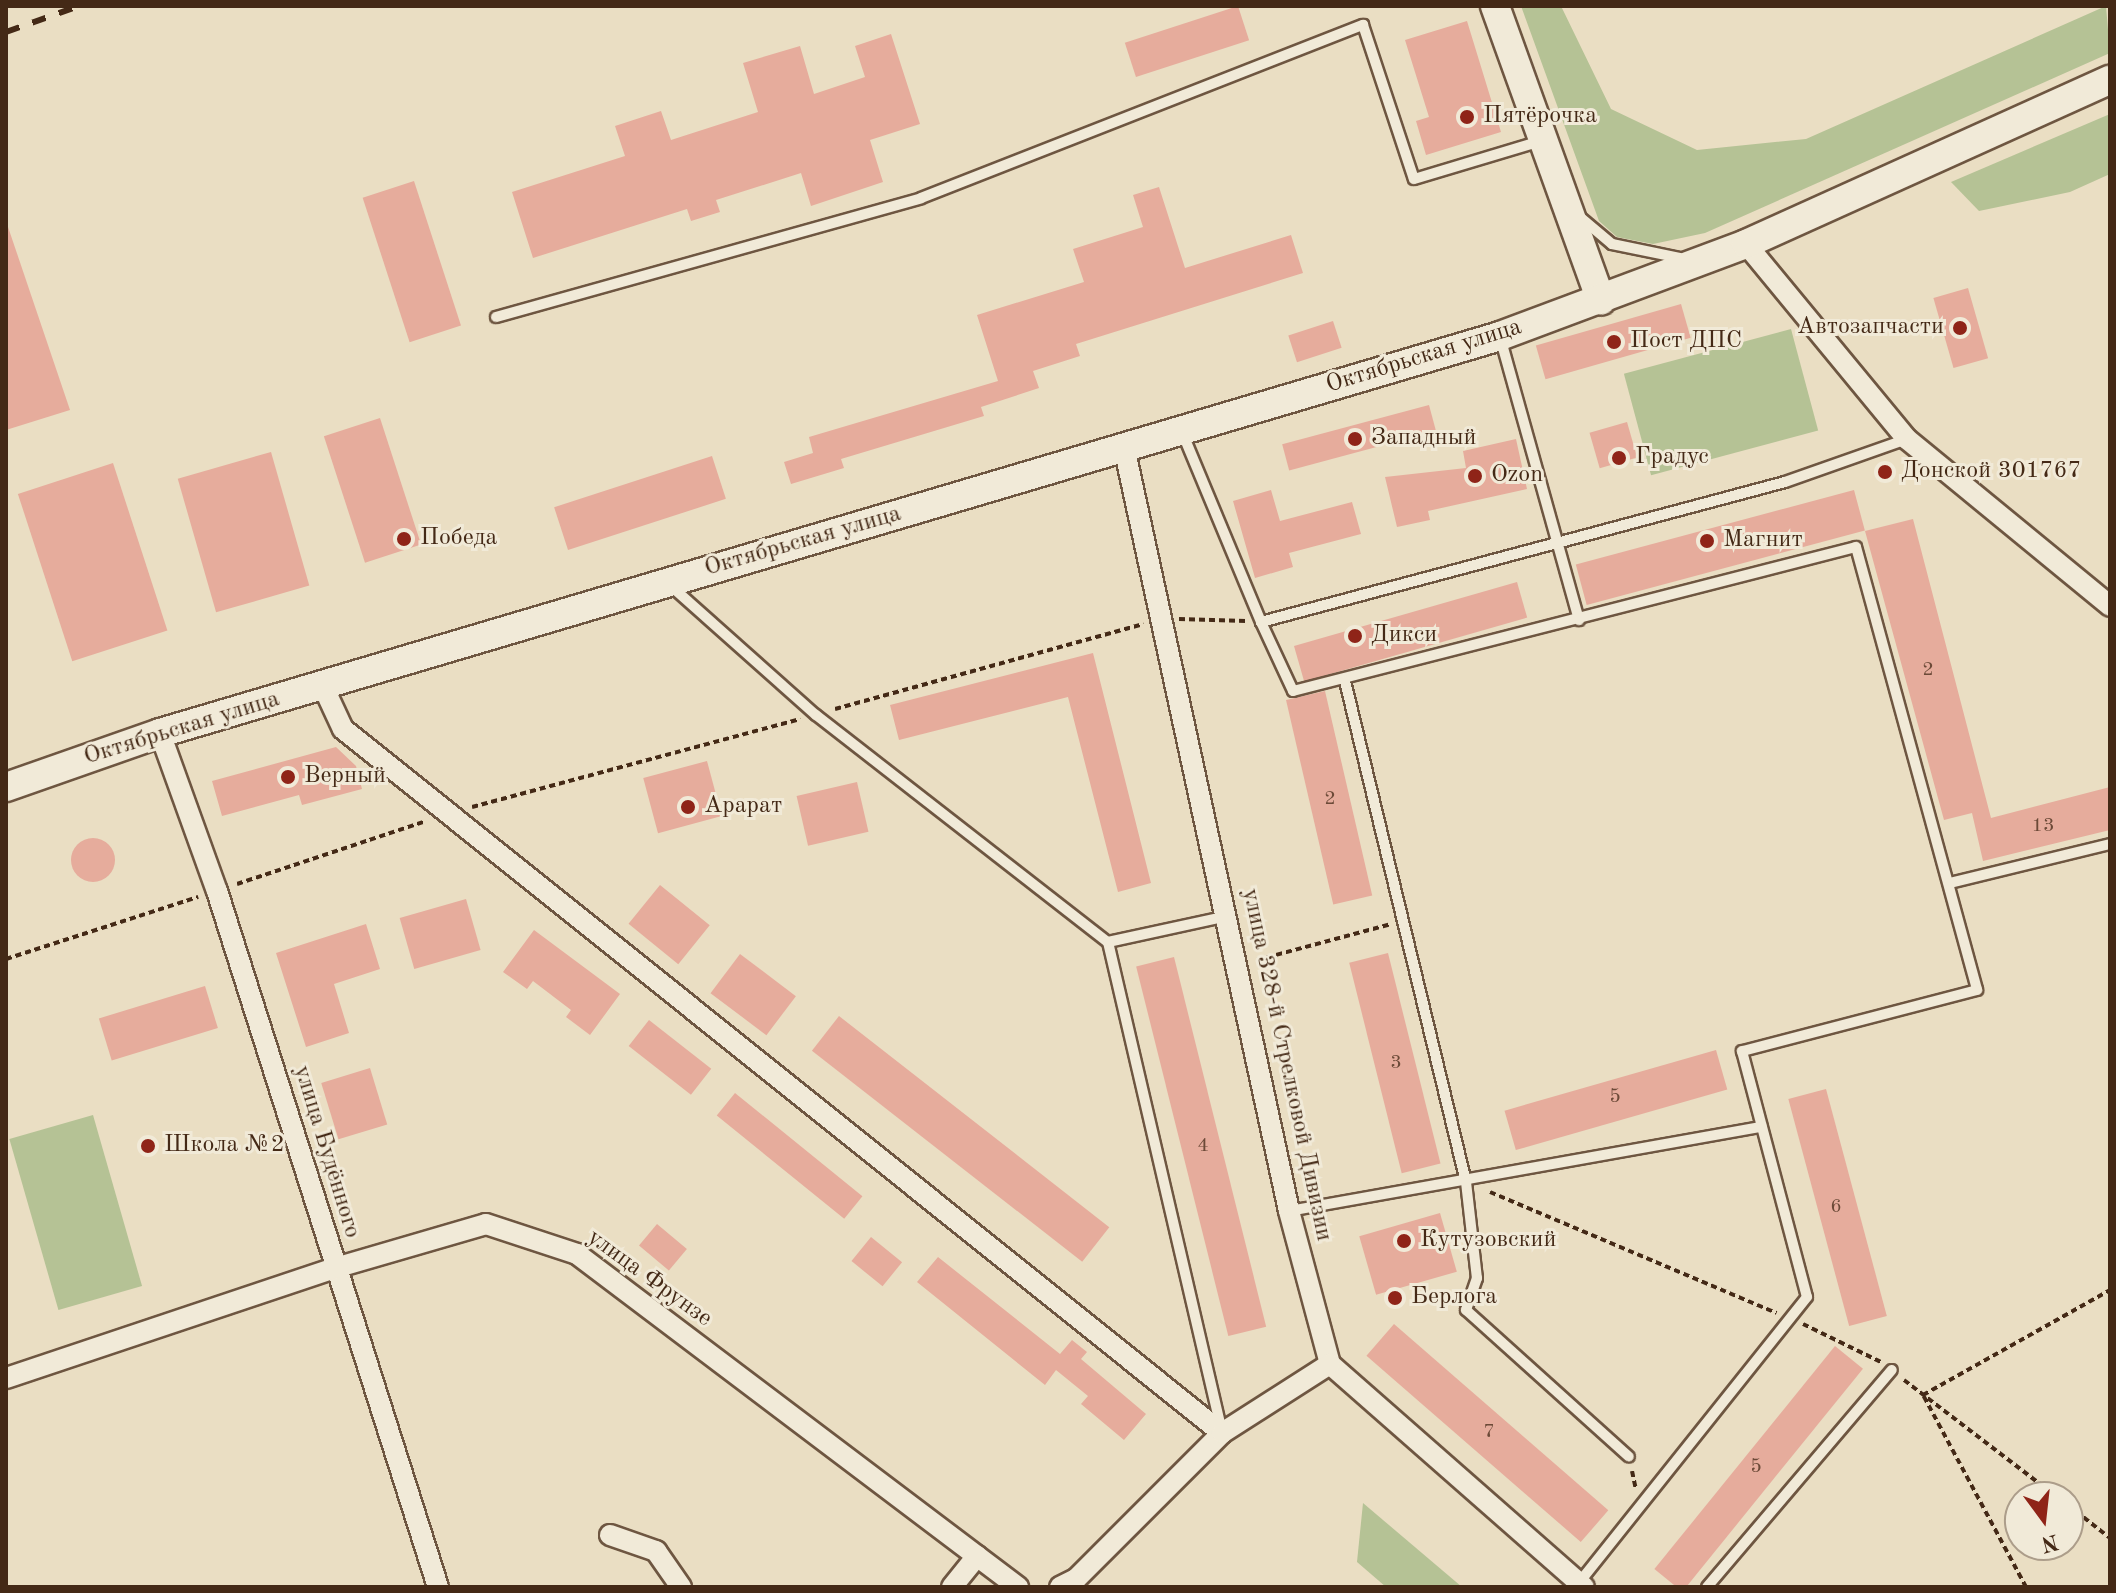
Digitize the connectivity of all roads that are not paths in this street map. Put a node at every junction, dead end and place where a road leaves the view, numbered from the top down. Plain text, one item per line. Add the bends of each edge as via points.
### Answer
1 (1495, 6) edge
2 (2110, 80) edge
3 (1548, 153) junction
4 (1746, 244) junction
5 (1710, 258) junction
6 (1601, 301) junction
7 (496, 317) dead end
8 (1500, 336) junction
9 (1182, 430) junction
10 (1907, 439) junction
11 (1124, 447) junction
12 (1558, 544) junction
13 (667, 582) junction
14 (2110, 606) edge
15 (1579, 620) junction
16 (1261, 622) junction
17 (1345, 681) junction
18 (323, 686) junction
19 (160, 733) junction
20 (6, 787) edge
21 (2110, 844) edge
22 (1950, 883) junction
23 (1227, 916) junction
24 (1108, 942) junction
25 (1762, 1127) junction
26 (1466, 1182) junction
27 (1289, 1211) junction
28 (335, 1268) junction
29 (1330, 1364) junction
30 (1892, 1370) dead end
31 (6, 1378) edge
32 (1222, 1433) junction
33 (1629, 1457) road end
34 (610, 1535) dead end
35 (977, 1556) junction
36 (1582, 1585) edge
37 (438, 1587) edge
38 (681, 1587) edge
39 (952, 1587) edge
40 (1018, 1587) edge
41 (1060, 1587) edge
42 (1707, 1587) edge

1 - 3 main road
2 - 4 main road, Октябрьская улица
3 - 5 lane via 1579,216 1612,244 1656,258
3 - 6 main road
3 - 7 lane via 1414,179 1363,25 921,198
4 - 5 main road, Октябрьская улица
4 - 10 street
5 - 6 main road, Октябрьская улица
6 - 8 main road, Октябрьская улица
8 - 9 main road, Октябрьская улица
8 - 12 lane
9 - 11 main road, Октябрьская улица
9 - 16 lane
10 - 12 lane via 1785,482
10 - 14 street
11 - 13 main road, Октябрьская улица
11 - 23 street, улица 328-й Стрелковой Дивизии
12 - 15 lane
12 - 16 lane
13 - 18 main road, Октябрьская улица
13 - 24 lane via 816,715
15 - 17 lane
15 - 22 lane via 1856,547
16 - 17 lane via 1293,691
17 - 26 lane
18 - 19 main road, Октябрьская улица
18 - 32 street via 343,729
19 - 20 main road, Октябрьская улица
19 - 28 street, улица Будённого via 217,891
21 - 22 lane
22 - 25 lane via 1977,990 1742,1051
23 - 24 lane
23 - 27 street, улица 328-й Стрелковой Дивизии
24 - 32 lane
25 - 26 lane
25 - 36 lane via 1807,1297 1639,1505
26 - 27 lane
26 - 33 lane via 1477,1278 1466,1310
27 - 29 street, улица 328-й Стрелковой Дивизии
28 - 31 street, улица Фрунзе
28 - 35 street, улица Фрунзе via 486,1224 577,1254
28 - 37 street, улица Будённого
29 - 32 street
29 - 36 street
30 - 42 lane
32 - 41 street via 1076,1579
34 - 38 street via 656,1551
35 - 39 street
35 - 40 street, улица Фрунзе

